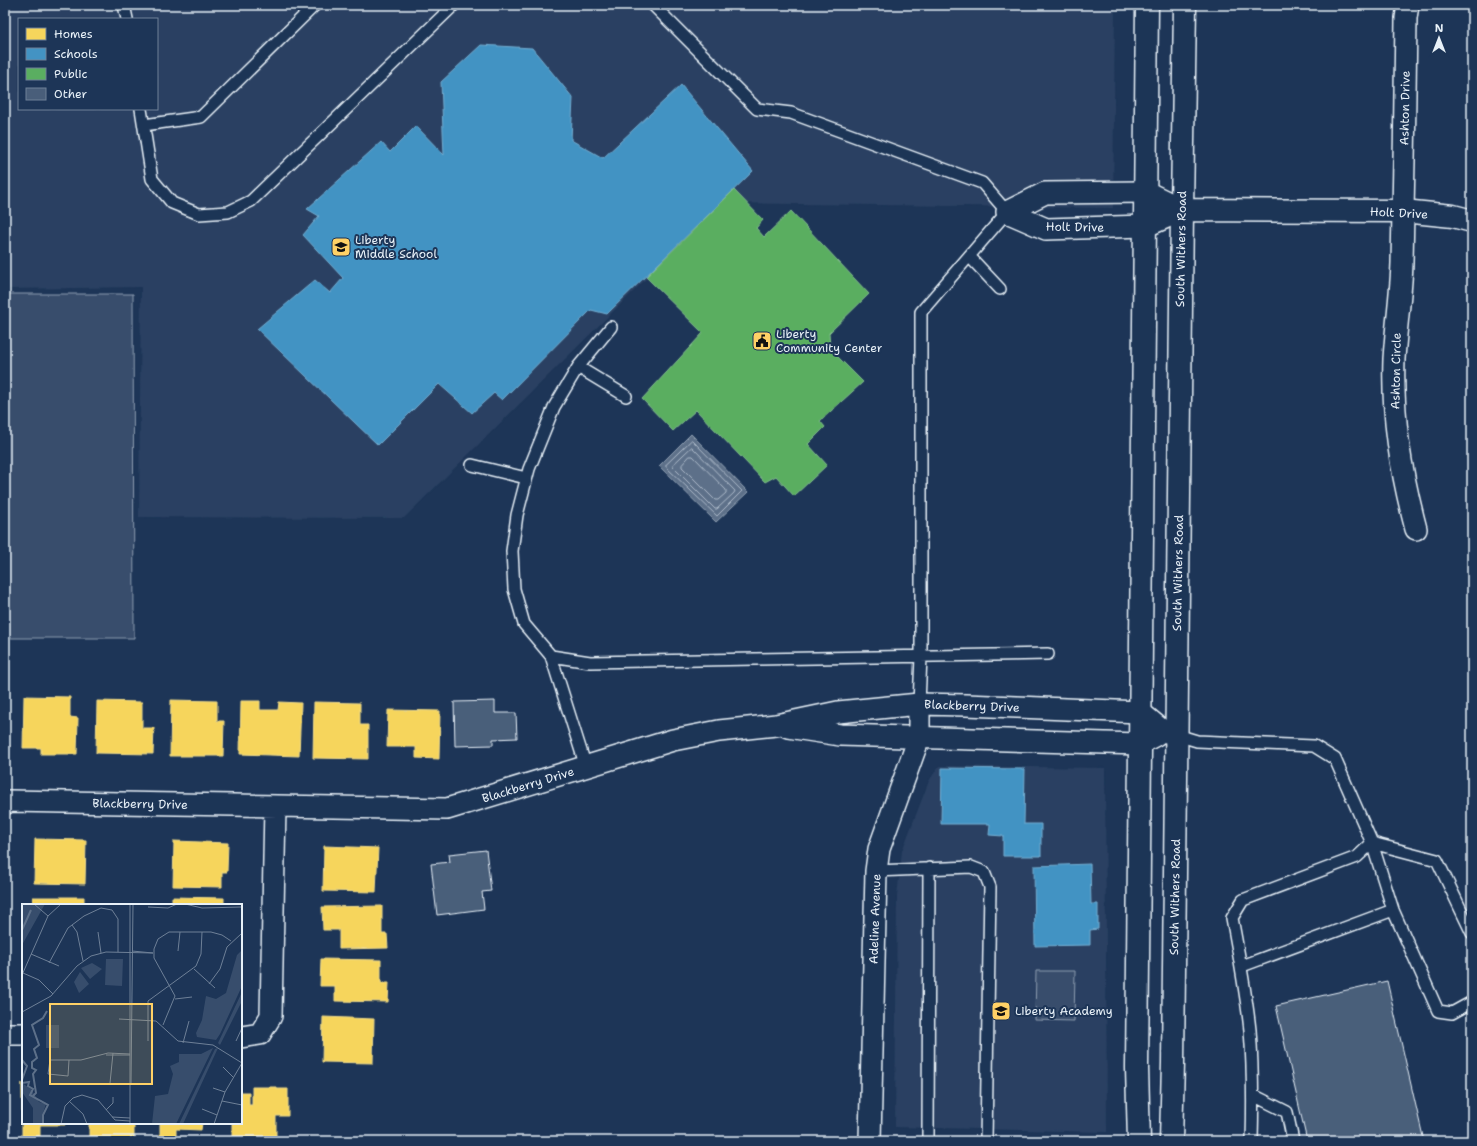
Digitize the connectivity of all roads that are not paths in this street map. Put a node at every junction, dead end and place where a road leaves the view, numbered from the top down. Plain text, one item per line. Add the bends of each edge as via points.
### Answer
1 (124, 5) edge
2 (315, 5) edge
3 (454, 5) edge
4 (653, 5) edge
5 (1147, 5) edge
6 (1185, 5) edge
7 (1408, 5) edge
8 (127, 18) edge
9 (141, 110) edge
10 (144, 125) junction
11 (1145, 192) junction
12 (1182, 210) junction
13 (1403, 211) junction
14 (1007, 212) junction
15 (1472, 221) edge
16 (1145, 226) junction
17 (969, 256) junction
18 (1000, 289) dead end
19 (611, 327) dead end
20 (578, 367) junction
21 (626, 396) dead end
22 (472, 465) dead end
23 (526, 478) junction
24 (1416, 529) dead end
25 (1048, 654) dead end
26 (551, 656) junction
27 (921, 656) junction
28 (918, 704) junction
29 (1140, 712) junction
30 (776, 725) junction
31 (1170, 733) junction
32 (918, 738) junction
33 (1139, 744) junction
34 (586, 767) junction
35 (5, 804) edge
36 (275, 806) junction
37 (1372, 843) junction
38 (929, 868) junction
39 (876, 871) junction
40 (1393, 910) junction
41 (1472, 933) edge
42 (1242, 966) junction
43 (1472, 1002) edge
44 (5, 1034) edge
45 (22, 1034) edge
46 (242, 1037) edge
47 (1253, 1095) junction
48 (870, 1141) edge
49 (928, 1141) edge
50 (986, 1141) edge
51 (1138, 1141) edge
52 (1171, 1141) edge
53 (1252, 1141) edge
54 (1293, 1141) edge

1 - 8 lane
2 - 10 lane via 201,116
3 - 10 lane via 251,200 228,212 199,214 172,203 152,179
4 - 14 lane via 757,109 791,113 982,183
5 - 11 main road
6 - 12 main road, South Withers Road
7 - 13 street, Ashton Drive
9 - 10 lane
11 - 12 main road, Holt Drive
11 - 14 street, Holt Drive via 1045,194
11 - 16 main road
12 - 13 main road, Holt Drive
12 - 16 main road, Holt Drive
12 - 31 main road, South Withers Road
13 - 15 main road, Holt Drive via 1453,216
13 - 24 street, Ashton Circle via 1394,400 1398,451
14 - 16 street, Holt Drive via 1046,229
14 - 17 lane
16 - 29 main road
17 - 18 lane
17 - 27 lane via 921,312
19 - 20 lane
20 - 21 lane
20 - 23 lane via 554,407
22 - 23 lane
23 - 26 lane via 512,551 514,589 524,624
25 - 27 lane
26 - 27 lane via 590,662
26 - 34 lane
27 - 28 lane
28 - 29 street, Blackberry Drive
28 - 30 street, Blackberry Drive via 838,712
28 - 32 street, Adeline Avenue
29 - 31 street
29 - 33 main road
30 - 32 street, Blackberry Drive via 840,735
30 - 34 street, Blackberry Drive via 719,731 673,740
31 - 33 street, Blackberry Drive
31 - 37 lane via 1197,741 1314,746 1335,759
31 - 52 main road, South Withers Road
32 - 33 street, Blackberry Drive
32 - 39 street, Adeline Avenue via 879,849
33 - 51 main road via 1136,1068
34 - 36 street, Blackberry Drive via 447,809
35 - 36 street, Blackberry Drive via 9,801
36 - 46 street via 271,1016 260,1034
37 - 40 lane
37 - 41 lane via 1437,860
37 - 42 lane via 1357,857 1243,900 1232,918
38 - 39 lane
38 - 49 lane
38 - 50 lane via 971,867 984,872 990,887
39 - 48 street, Adeline Avenue
40 - 42 lane
40 - 43 lane via 1438,1011 1452,1013
42 - 47 lane via 1250,1031
44 - 45 street
47 - 53 lane
47 - 54 lane via 1287,1112

